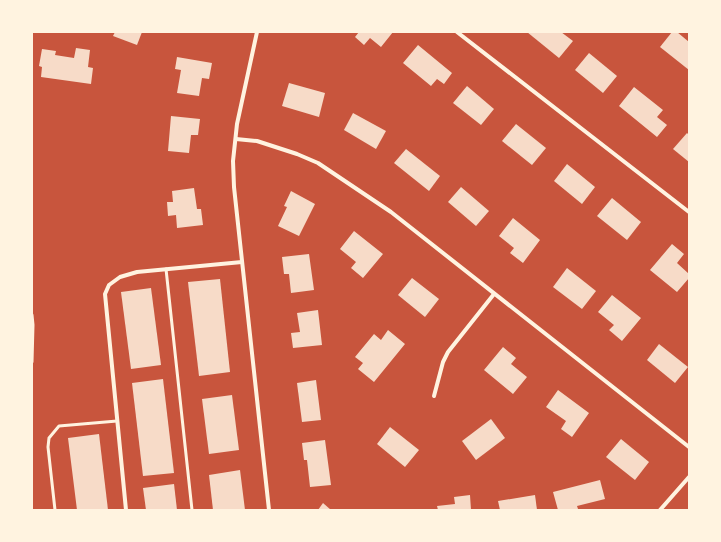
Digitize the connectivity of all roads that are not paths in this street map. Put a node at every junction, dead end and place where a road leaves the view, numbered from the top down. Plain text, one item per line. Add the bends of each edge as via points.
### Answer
1 (257, 32) edge
2 (457, 32) edge
3 (236, 139) junction
4 (689, 212) edge
5 (242, 262) junction
6 (166, 269) junction
7 (494, 294) junction
8 (32, 315) edge
9 (32, 362) edge
10 (434, 396) dead end
11 (117, 421) junction
12 (689, 447) edge
13 (689, 477) edge
14 (55, 510) edge
15 (126, 510) edge
16 (192, 510) edge
17 (269, 510) edge
18 (660, 510) edge

1 - 3 street
2 - 4 street
3 - 5 street via 233,160 234,187
3 - 7 street via 257,141 318,163 391,212
5 - 6 street
5 - 17 street
6 - 11 street via 137,272 120,277 109,285 105,294
6 - 16 lane
7 - 10 street via 448,352
7 - 12 street
8 - 9 lane
11 - 14 lane via 59,426 49,438
11 - 15 street
13 - 18 street

